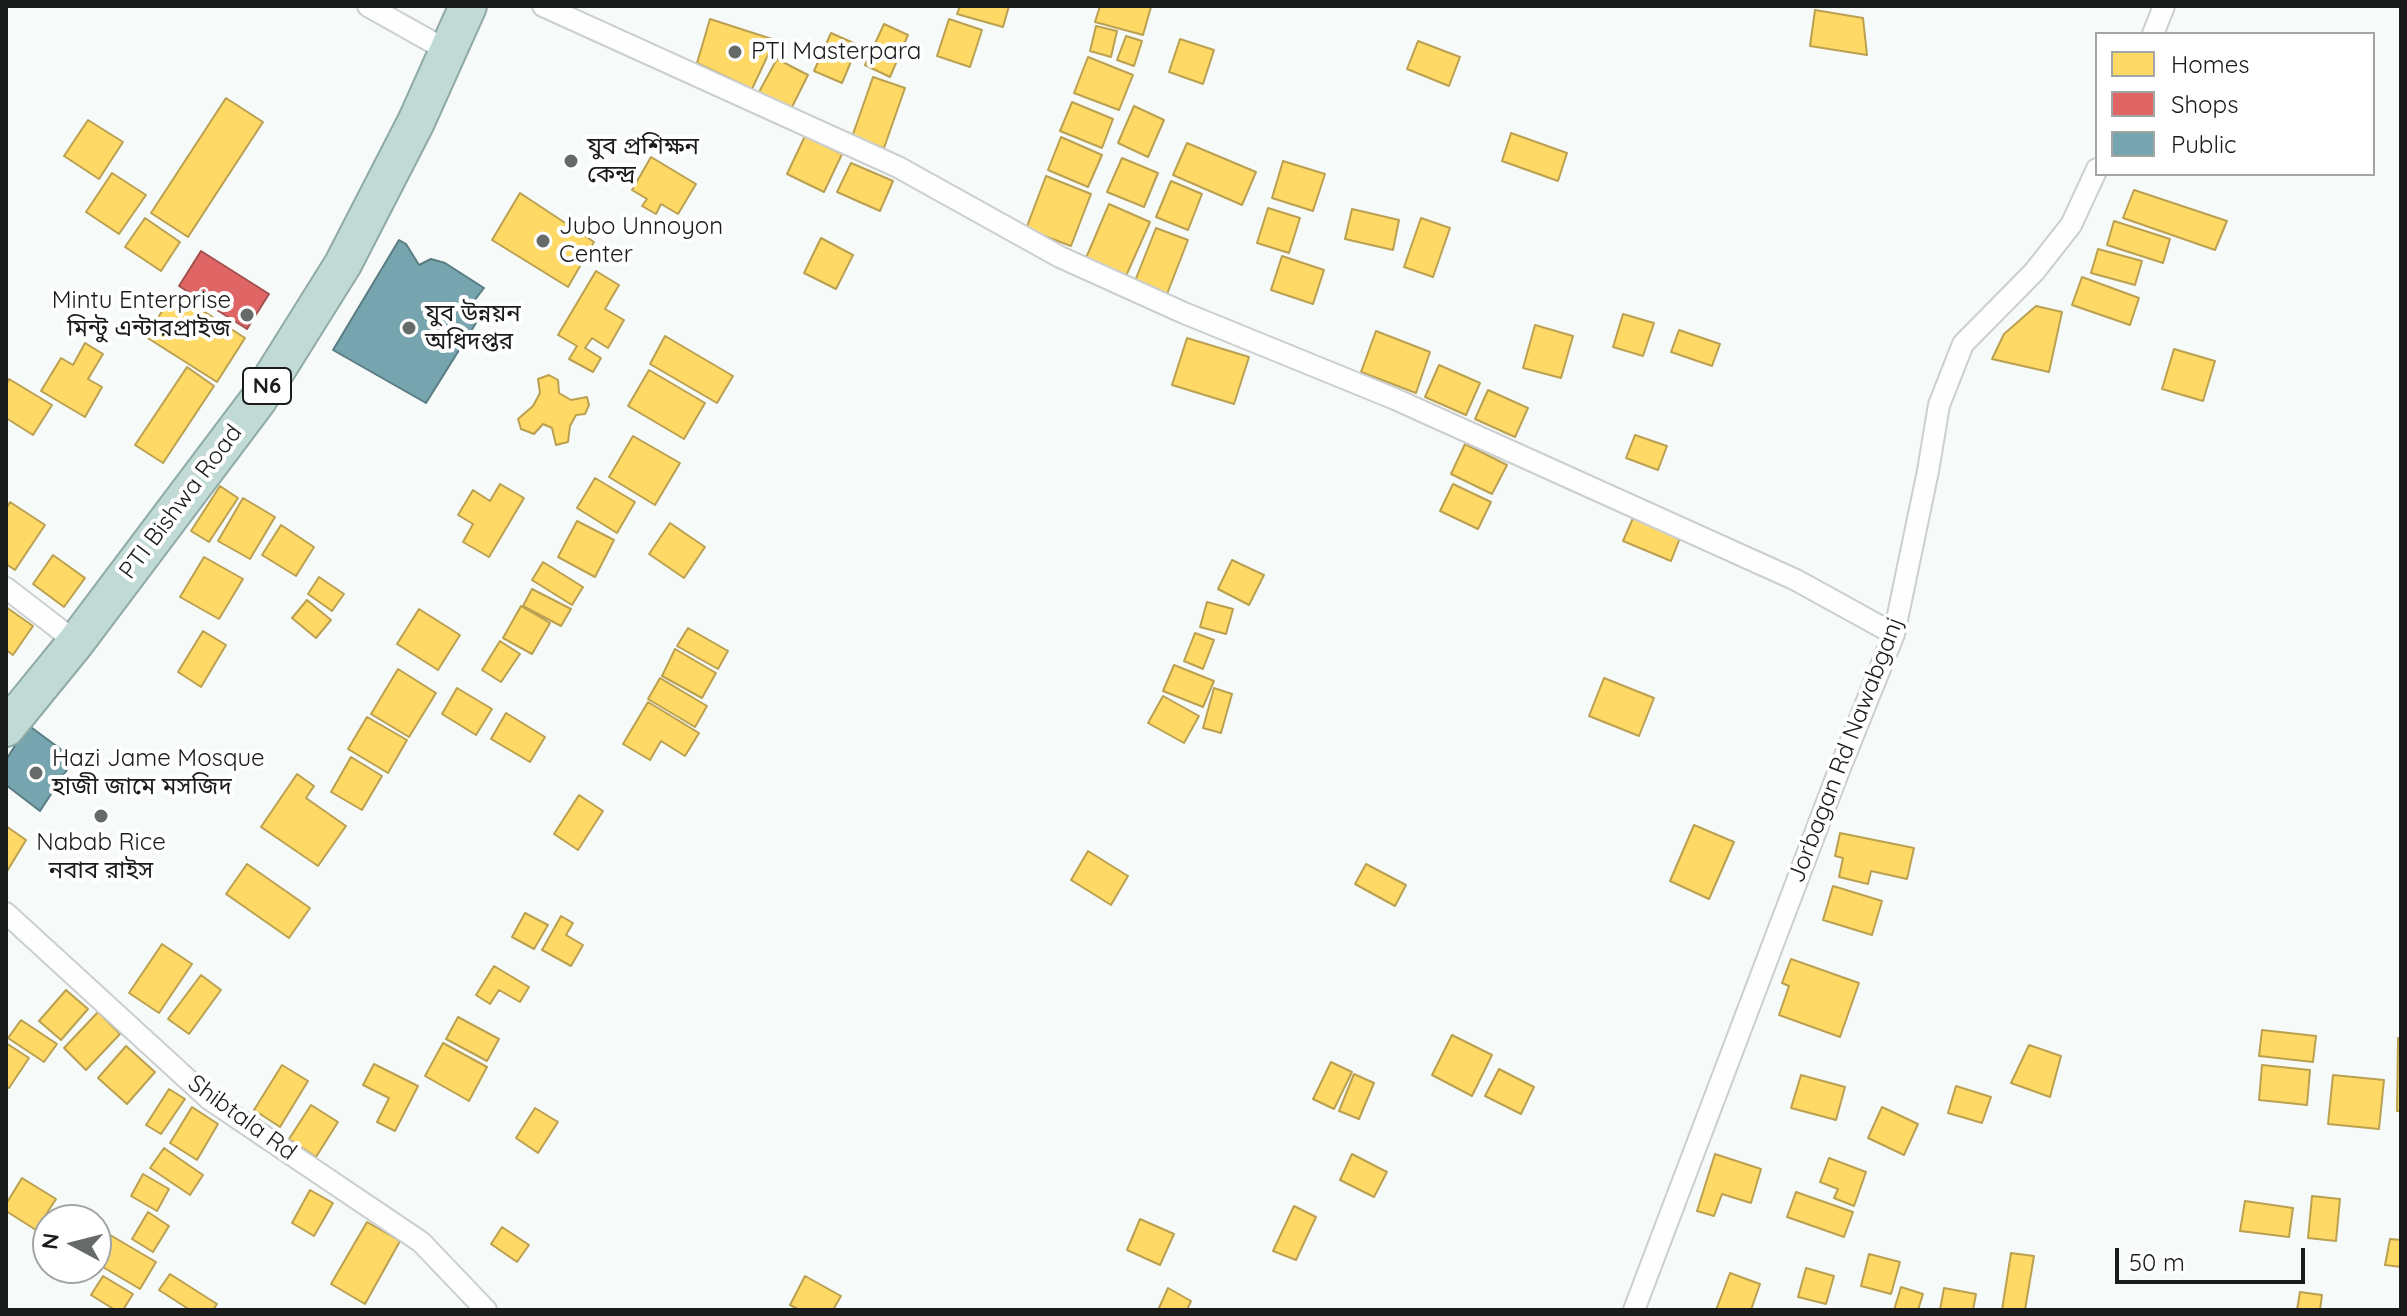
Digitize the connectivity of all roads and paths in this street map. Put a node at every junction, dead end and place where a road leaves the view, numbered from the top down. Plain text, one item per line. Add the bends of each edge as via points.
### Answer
1 (368, 6) edge
2 (468, 6) edge
3 (543, 6) edge
4 (2164, 6) edge
5 (2154, 32) edge
6 (448, 51) junction
7 (2095, 173) edge
8 (6, 588) edge
9 (1894, 634) junction
10 (76, 642) junction
11 (6, 728) edge
12 (6, 913) edge
13 (486, 1310) edge
14 (1635, 1310) edge

1 - 6 street
2 - 6 highway, PTI Bishwa Road / N6
3 - 9 street via 898,167 1060,257 1395,399 1782,573
4 - 5 street
6 - 10 highway, PTI Bishwa Road / N6 via 343,264 258,400
7 - 9 street, Jorbagan Rd Nawabganj via 2071,225 2034,272 1963,344 1939,405
8 - 10 street
9 - 14 street, Jorbagan Rd Nawabganj
10 - 11 highway, PTI Bishwa Road / N6
12 - 13 street, Shibtala Rd via 209,1099 421,1242

